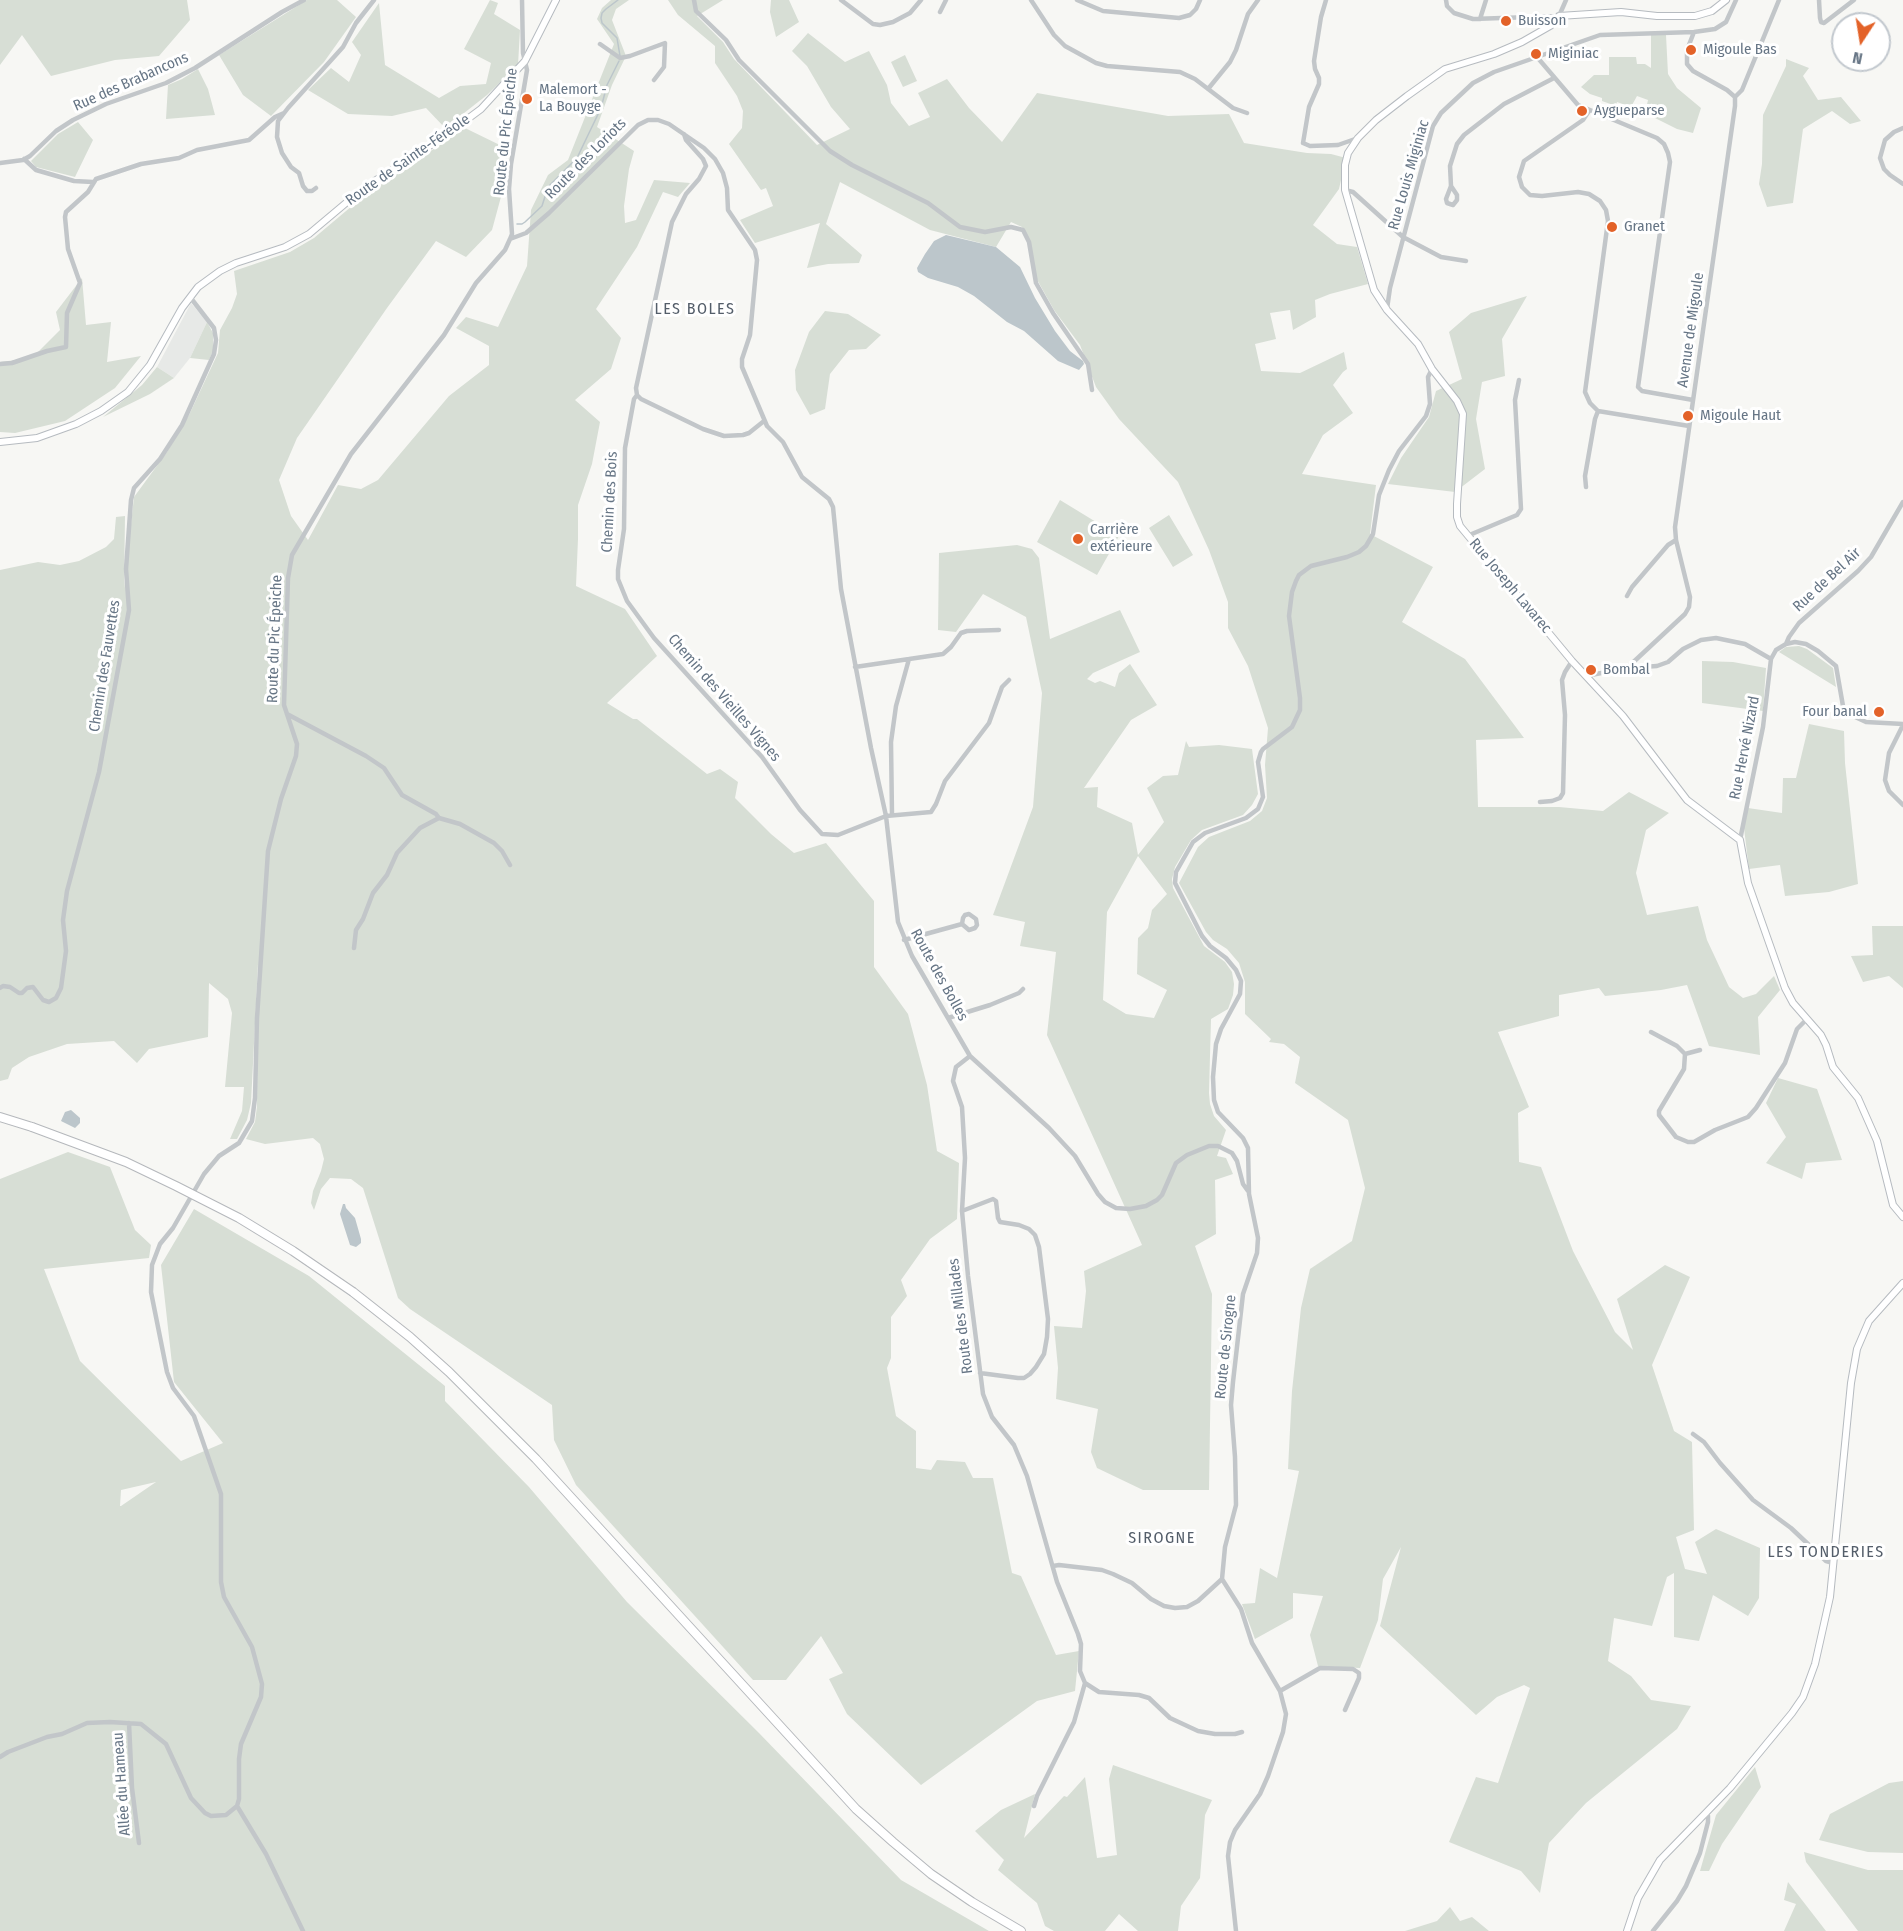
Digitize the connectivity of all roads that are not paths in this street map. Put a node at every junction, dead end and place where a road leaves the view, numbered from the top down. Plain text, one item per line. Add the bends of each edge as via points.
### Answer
1 (304, 0) edge
2 (374, 0) edge
3 (522, 0) edge
4 (556, 0) edge
5 (694, 0) edge
6 (841, 0) edge
7 (921, 0) edge
8 (946, 0) edge
9 (1031, 0) edge
10 (1077, 0) edge
11 (1200, 0) edge
12 (1258, 0) edge
13 (1326, 0) edge
14 (1446, 0) edge
15 (1486, 0) edge
16 (1566, 0) edge
17 (1726, 0) edge
18 (1736, 0) edge
19 (1779, 0) edge
20 (1819, 0) edge
21 (1854, 0) edge
22 (940, 12) dead end
23 (1560, 16) junction
24 (1480, 19) junction
25 (1694, 32) junction
26 (600, 44) dead end
27 (1537, 57) junction
28 (525, 61) junction
29 (1554, 78) junction
30 (654, 80) dead end
31 (1208, 89) junction
32 (1735, 97) junction
33 (1589, 111) junction
34 (284, 113) junction
35 (1247, 113) dead end
36 (1903, 128) edge
37 (684, 134) junction
38 (1358, 138) junction
39 (24, 159) junction
40 (0, 164) edge
41 (93, 183) junction
42 (1903, 184) edge
43 (1450, 186) dead end
44 (316, 188) dead end
45 (1345, 190) junction
46 (1403, 237) junction
47 (510, 239) junction
48 (1466, 261) dead end
49 (1390, 288) junction
50 (190, 297) junction
51 (1379, 298) junction
52 (1387, 310) junction
53 (0, 364) edge
54 (1432, 369) junction
55 (1519, 380) dead end
56 (1092, 390) dead end
57 (637, 395) junction
58 (1693, 400) junction
59 (1598, 411) junction
60 (764, 421) junction
61 (1689, 426) junction
62 (0, 442) edge
63 (1586, 487) dead end
64 (1903, 502) edge
65 (833, 507) joint
66 (1467, 536) junction
67 (1676, 540) junction
68 (1628, 596) dead end
69 (999, 630) dead end
70 (654, 638) joint
71 (1786, 644) junction
72 (1639, 658) junction
73 (909, 659) junction
74 (1771, 659) junction
75 (1572, 661) junction
76 (855, 667) junction
77 (1650, 667) junction
78 (1627, 668) junction
79 (1586, 676) junction
80 (1009, 680) dead end
81 (285, 713) junction
82 (1903, 725) edge
83 (1539, 802) dead end
84 (1903, 806) edge
85 (889, 815) junction
86 (439, 818) junction
87 (1740, 840) junction
88 (510, 865) dead end
89 (962, 924) dead end
90 (904, 940) junction
91 (354, 948) dead end
92 (0, 988) edge
93 (1023, 989) dead end
94 (948, 1018) junction
95 (1806, 1018) junction
96 (1651, 1032) dead end
97 (1700, 1050) dead end
98 (1685, 1054) junction
99 (970, 1056) junction
100 (0, 1117) edge
101 (1249, 1191) junction
102 (963, 1211) junction
103 (1903, 1217) edge
104 (1903, 1283) edge
105 (980, 1373) junction
106 (1693, 1434) dead end
107 (1833, 1563) junction
108 (1053, 1566) junction
109 (1222, 1580) junction
110 (1085, 1683) junction
111 (1280, 1691) junction
112 (1346, 1710) dead end
113 (129, 1723) junction
114 (1242, 1732) dead end
115 (0, 1757) edge
116 (237, 1806) junction
117 (1034, 1806) dead end
118 (1706, 1813) junction
119 (139, 1843) dead end
120 (303, 1931) edge
121 (1021, 1931) edge
122 (1236, 1931) edge
123 (1627, 1931) edge
124 (1653, 1931) edge

1 - 39 street, Rue des Brabancons via 195,68 74,120
2 - 34 street via 343,47
3 - 28 street, Route du Pic Épeiche
4 - 28 street, Route de Sainte-Féréole
5 - 56 street via 696,11 726,40 739,60 830,151 928,203 960,227 985,232 1011,227 1023,230 1036,283 1088,364
6 - 7 street via 879,26 910,13
8 - 22 street
9 - 31 street via 1065,46 1096,63 1180,72
10 - 11 street via 1103,11 1179,18 1190,15
12 - 31 street via 1248,14 1230,62
13 - 38 street via 1314,61 1319,84 1309,107 1304,143 1338,145
14 - 24 street via 1454,13
15 - 24 street
16 - 23 street
17 - 23 street via 1712,11 1695,16 1620,12
18 - 25 street, Rue Louis Miginiac via 1724,24
19 - 32 street via 1742,90
20 - 21 street via 1824,23
23 - 24 street
23 - 38 street via 1522,42 1445,69
25 - 27 street, Rue Louis Miginiac via 1600,35
25 - 32 street via 1687,64
26 - 30 street via 620,58 665,43 664,67
27 - 29 street
27 - 46 street, Rue Louis Miginiac via 1473,83 1441,113 1433,126
28 - 47 street, Route du Pic Épeiche via 527,70 511,164
28 - 50 street, Route de Sainte-Féréole via 481,109 365,187 309,234 220,271
29 - 33 street via 1578,105
29 - 43 street via 1504,104 1464,135 1450,165
31 - 35 street via 1233,108
32 - 58 street, Avenue de Migoule
33 - 58 street via 1657,138 1668,153 1670,162 1638,387
33 - 59 street via 1583,120 1524,161 1518,177 1521,187 1530,195 1589,194 1606,210 1608,221 1585,392
34 - 41 street via 249,140 141,164
34 - 44 street via 278,121 277,137 282,153 307,191
36 - 42 street via 1885,140 1880,158 1884,169
37 - 47 street, Route des Loriots via 657,120 638,124 549,213 526,233
37 - 57 street, Chemin des Bois via 706,166 672,222
37 - 60 street, Route des Loriots via 715,159 727,188 728,210 755,250 750,335 742,367
38 - 45 street, Rue Joseph Lavarec via 1348,153
39 - 40 street, Rue des Brabancons
39 - 41 street via 36,170
41 - 53 street via 65,217 68,249 80,283 67,314 66,347
45 - 46 street via 1353,192
45 - 51 street, Rue Joseph Lavarec
46 - 48 street via 1441,257
46 - 49 street, Rue Louis Miginiac
47 - 81 street, Route du Pic Épeiche via 476,283 444,335 351,454 292,555
49 - 51 street
49 - 52 street, Rue Louis Miginiac
50 - 62 street, Route de Sainte-Féréole via 150,365 128,392 76,424 37,438
50 - 92 street, Chemin des Fauvettes via 214,328 214,354 182,425 160,459 134,488 131,500 126,569 129,610 99,772 67,891 62,988 49,1002 33,987 22,993 10,987
51 - 52 street, Rue Joseph Lavarec
52 - 54 street, Rue Joseph Lavarec via 1418,344
54 - 66 street, Rue Joseph Lavarec via 1463,414 1457,517
54 - 101 street, Route de Sirogne via 1426,416 1389,470 1379,495 1373,534 1366,546 1347,557 1311,566 1296,581 1289,616 1300,710 1292,727 1261,752 1258,762 1263,797 1258,809 1193,842 1176,872 1175,883 1202,936 1226,958 1240,981 1240,994 1216,1044 1213,1077 1218,1112 1248,1148
55 - 66 street via 1515,400 1521,509 1517,515
57 - 60 street via 724,436 743,435
57 - 70 street, Chemin des Bois via 625,448 624,529 618,579 627,601
58 - 61 street, Avenue de Migoule
59 - 61 street
59 - 63 street
60 - 65 street, Route des Loriots via 783,442 801,477
61 - 67 street, Avenue de Migoule
64 - 71 street, Rue de Bel Air via 1870,557 1798,623
65 - 76 street, Route des Bolles via 838,567
66 - 75 street, Rue Joseph Lavarec
67 - 68 street via 1639,578
67 - 72 street, Avenue de Migoule via 1689,607
69 - 73 street via 961,633 943,654
70 - 85 street, Chemin des Vieilles Vignes via 762,757 822,834 838,836
71 - 74 street, Rue de Bel Air
71 - 82 street via 1806,644 1836,666 1844,705 1853,716 1866,722
72 - 77 street
72 - 78 street, Avenue de Migoule
73 - 76 street
73 - 85 street via 891,742
74 - 77 street via 1745,644 1716,638 1701,639 1668,662
74 - 87 street, Rue Hervé Nizard via 1763,727
75 - 79 street, Rue Joseph Lavarec
75 - 83 street via 1562,680 1563,793 1552,801
76 - 85 street, Route des Bolles
77 - 78 street
78 - 79 street
79 - 87 street, Rue Joseph Lavarec via 1623,716 1687,800
80 - 85 street, Chemin des Vieilles Vignes via 1002,687 989,723 945,781 931,812
81 - 86 street via 384,768 402,795
81 - 116 street, Route du Pic Épeiche via 297,744 268,850 252,1121 239,1143 219,1156 204,1174 160,1244 152,1265 151,1292 167,1372 173,1388 194,1416 220,1494 224,1597 252,1647 262,1684 261,1697 241,1744
82 - 84 street via 1889,753 1885,780
85 - 90 street, Route des Bolles via 898,922
86 - 88 street via 460,824 494,843
86 - 91 street via 420,828 398,853 356,930
87 - 95 street via 1748,883 1771,954 1790,999
89 - 90 street
90 - 94 street, Route des Bolles
93 - 94 street via 990,1005
94 - 99 street, Route des Bolles
95 - 98 street via 1797,1029 1785,1063 1748,1117 1694,1142 1676,1137 1659,1115 1684,1069
95 - 103 street via 1821,1035 1833,1067 1858,1098 1877,1142 1893,1205
96 - 98 street
97 - 98 street
99 - 101 street, Route des Bolles via 1049,1128 1075,1156 1098,1194 1116,1208 1146,1206 1156,1200 1176,1164 1209,1146 1232,1153
99 - 102 street, Route des Millades via 956,1067 953,1081 962,1107
100 - 121 highway, bridge via 116,1158 176,1186 257,1229 354,1292 449,1372 536,1459 856,1809 931,1874
101 - 109 street, Route de Sirogne via 1257,1253 1243,1294 1234,1376 1231,1405 1236,1505
102 - 105 street, Route des Millades
102 - 105 street via 993,1199 1000,1222 1019,1225 1035,1236 1048,1319 1044,1354 1024,1378
104 - 107 street via 1869,1321 1857,1349
105 - 108 street, Route des Millades via 987,1408 1014,1445 1027,1476
106 - 107 street via 1753,1500
107 - 118 street via 1826,1617 1803,1697 1756,1758
108 - 109 street via 1113,1574 1151,1599 1175,1608 1198,1602
108 - 110 street, Route des Millades via 1081,1644 1080,1671
109 - 111 street
110 - 114 street via 1099,1692 1149,1698 1170,1718 1198,1731
110 - 117 street via 1074,1722
111 - 112 street via 1320,1668 1353,1669 1359,1678
111 - 122 street via 1286,1714 1284,1732 1260,1794 1235,1830 1228,1850
113 - 115 street via 87,1723
113 - 116 street via 144,1725 166,1744 191,1798 205,1813 226,1815
113 - 119 street, Allée du Hameau
116 - 120 street via 266,1854
118 - 123 street via 1650,1875
118 - 124 street via 1708,1822 1700,1853 1686,1886

